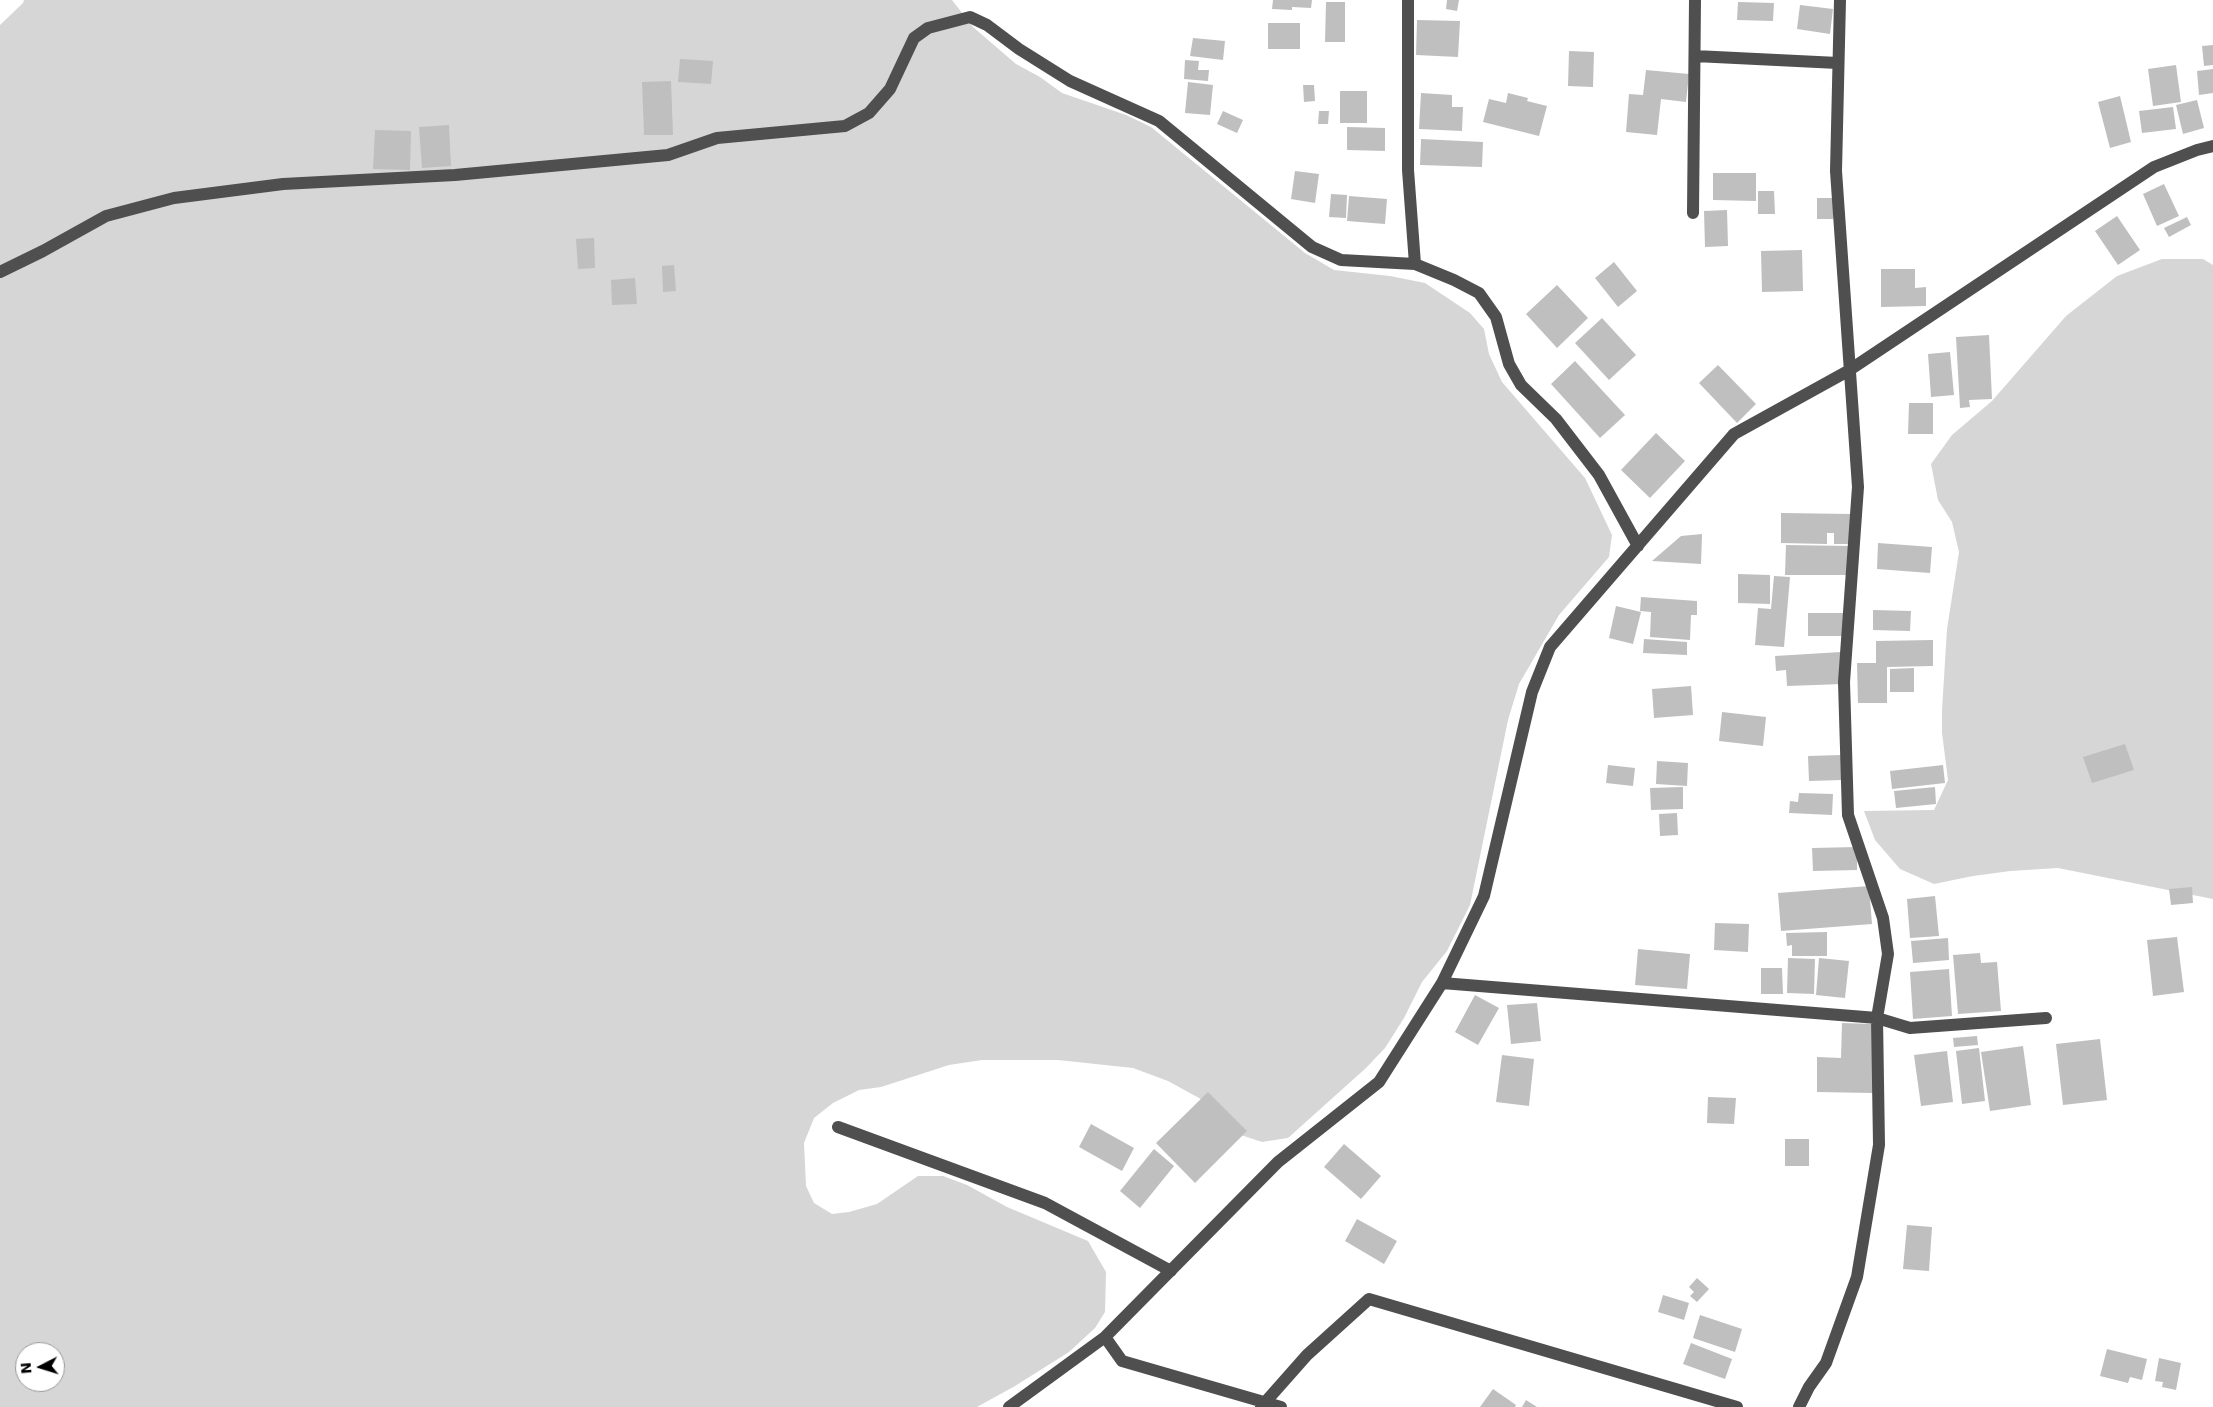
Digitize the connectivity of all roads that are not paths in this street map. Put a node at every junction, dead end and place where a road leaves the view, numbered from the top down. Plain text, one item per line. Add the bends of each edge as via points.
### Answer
1 (1408, 0) edge
2 (1696, 0) edge
3 (1840, 0) edge
4 (1695, 56) junction
5 (1838, 63) junction
6 (2213, 146) edge
7 (1693, 213) dead end
8 (1415, 264) junction
9 (0, 272) edge
10 (1848, 371) junction
11 (1638, 546) junction
12 (1442, 984) junction
13 (1877, 1018) junction
14 (2046, 1018) dead end
15 (838, 1127) dead end
16 (1171, 1271) junction
17 (1105, 1337) junction
18 (1263, 1404) edge
19 (1009, 1407) edge
20 (1281, 1407) edge
21 (1737, 1407) edge
22 (1799, 1407) edge

1 - 8 street via 1408,170
2 - 4 street
3 - 5 street
4 - 5 street
4 - 7 street
5 - 10 street via 1836,171
6 - 10 street via 2154,167
8 - 9 street via 1341,260 1312,247 1159,121 1070,80 970,17 928,28 914,38 890,89 869,113 845,126 718,138 668,155 455,175 283,184 174,198 106,216
8 - 11 street via 1479,293 1496,317 1509,364 1521,385 1556,419 1599,475
10 - 11 street via 1734,434
10 - 13 street via 1858,487 1844,682 1848,815 1883,918 1888,954
11 - 12 street via 1550,647 1532,692 1484,896
12 - 13 street
12 - 16 street via 1379,1082 1278,1162
13 - 14 street via 1910,1028
13 - 22 street via 1879,1145 1857,1277 1826,1362
15 - 16 street via 1045,1203
16 - 17 street
17 - 18 street via 1122,1361
17 - 19 street
18 - 20 street
18 - 21 street via 1307,1355 1369,1299

